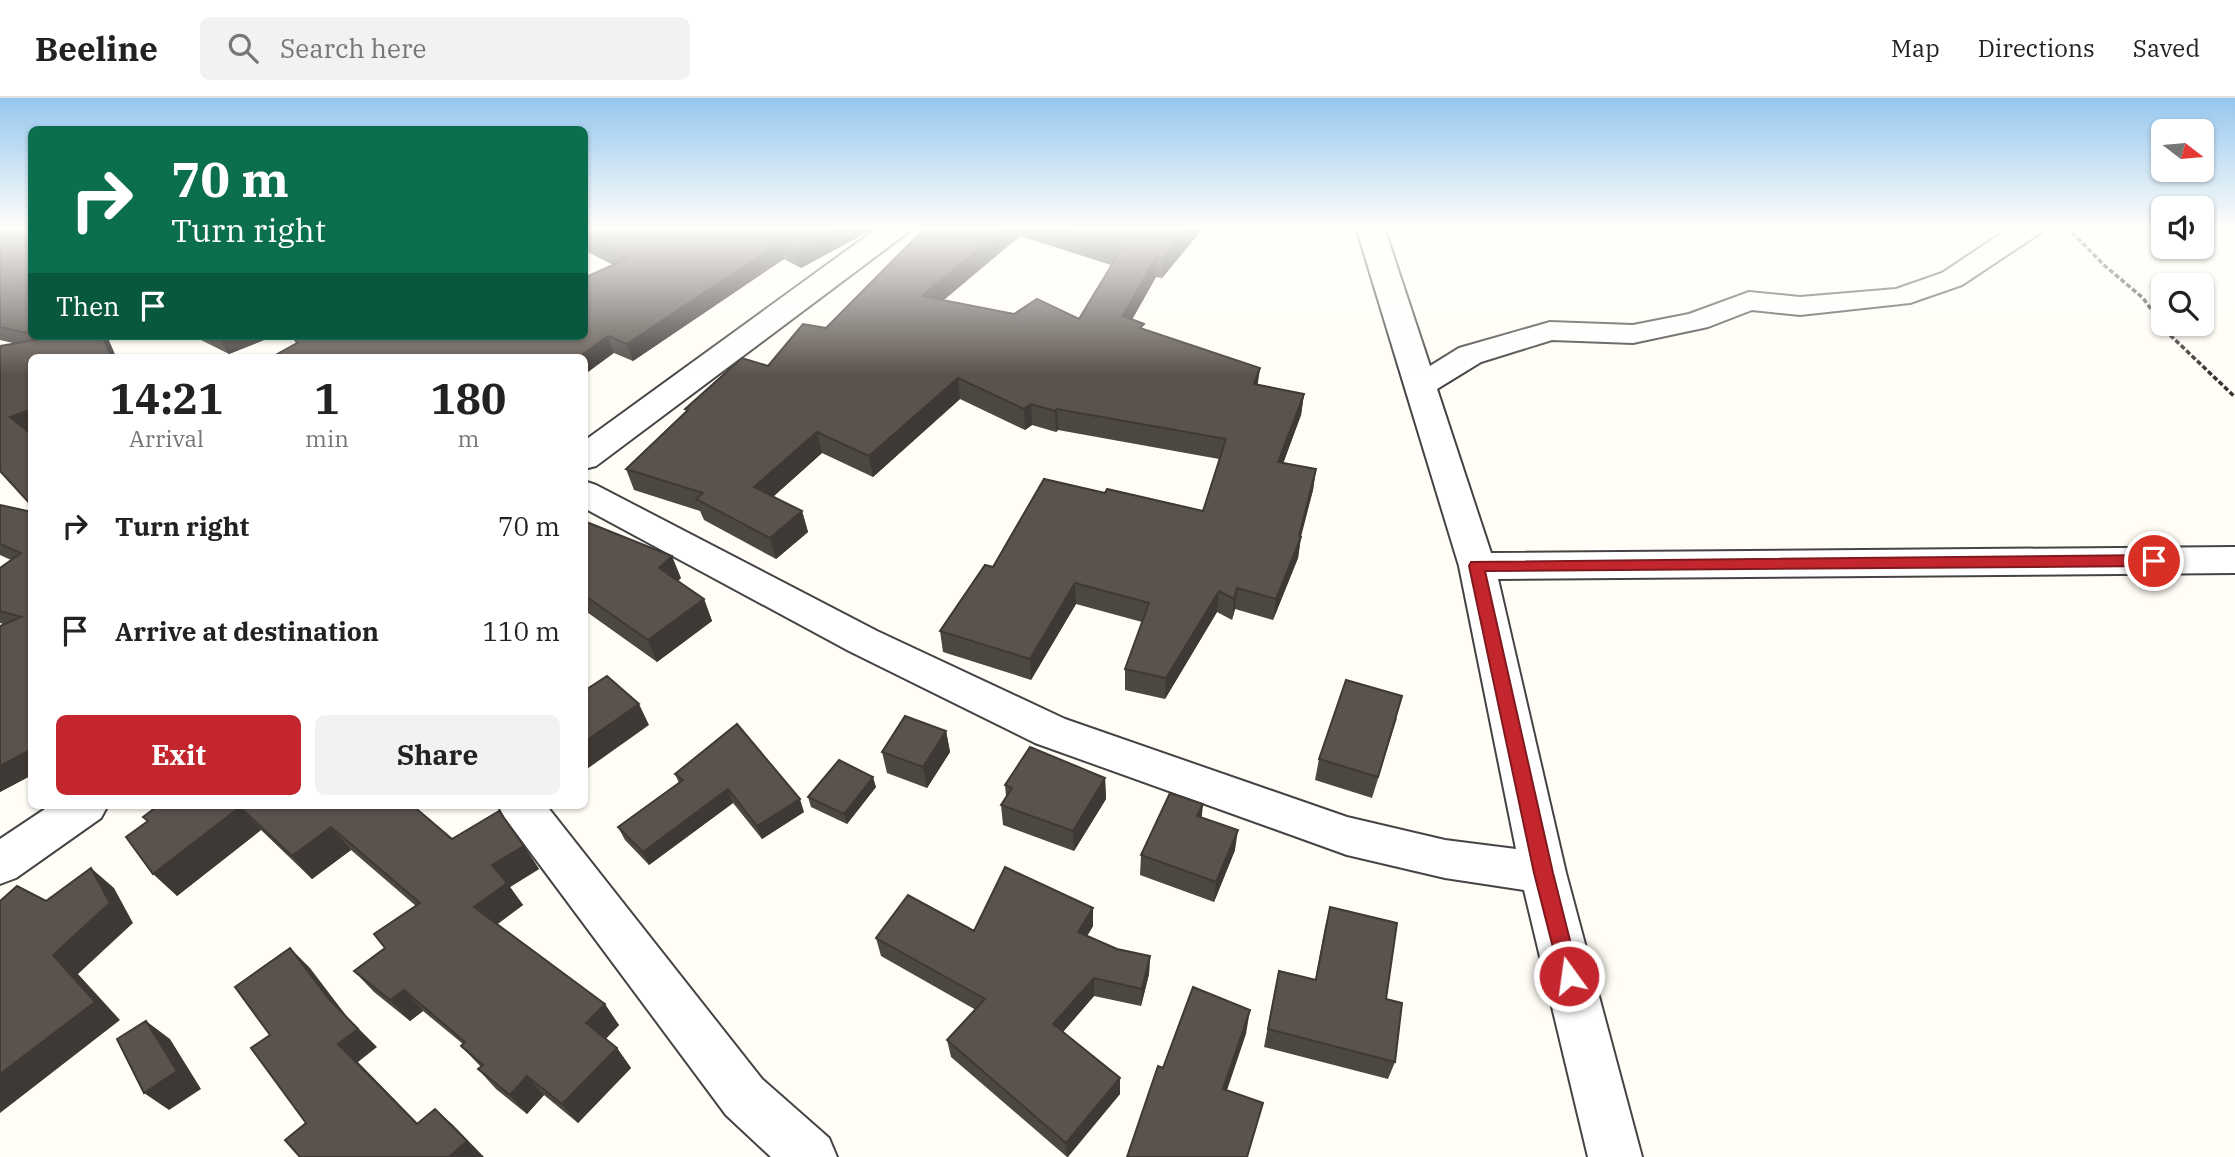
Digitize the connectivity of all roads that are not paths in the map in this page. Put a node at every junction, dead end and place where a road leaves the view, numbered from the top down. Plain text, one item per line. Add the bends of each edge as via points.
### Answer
1 (830, 276) edge
2 (1386, 276) edge
3 (1956, 276) edge
4 (1420, 386) junction
5 (588, 455) edge
6 (588, 495) edge
7 (2235, 560) edge
8 (1477, 566) junction
9 (80, 809) edge
10 (523, 809) edge
11 (0, 864) edge
12 (1543, 873) junction
13 (810, 1157) edge
14 (1615, 1157) edge

1 - 5 street
2 - 4 street
3 - 4 street via 1900,297 1800,306 1749,300 1697,321 1633,334 1550,331 1470,355
4 - 8 street
6 - 12 street via 863,641 1050,731 1347,836 1446,859
7 - 8 street
8 - 12 street
9 - 11 street
10 - 13 street via 744,1097
12 - 14 street

